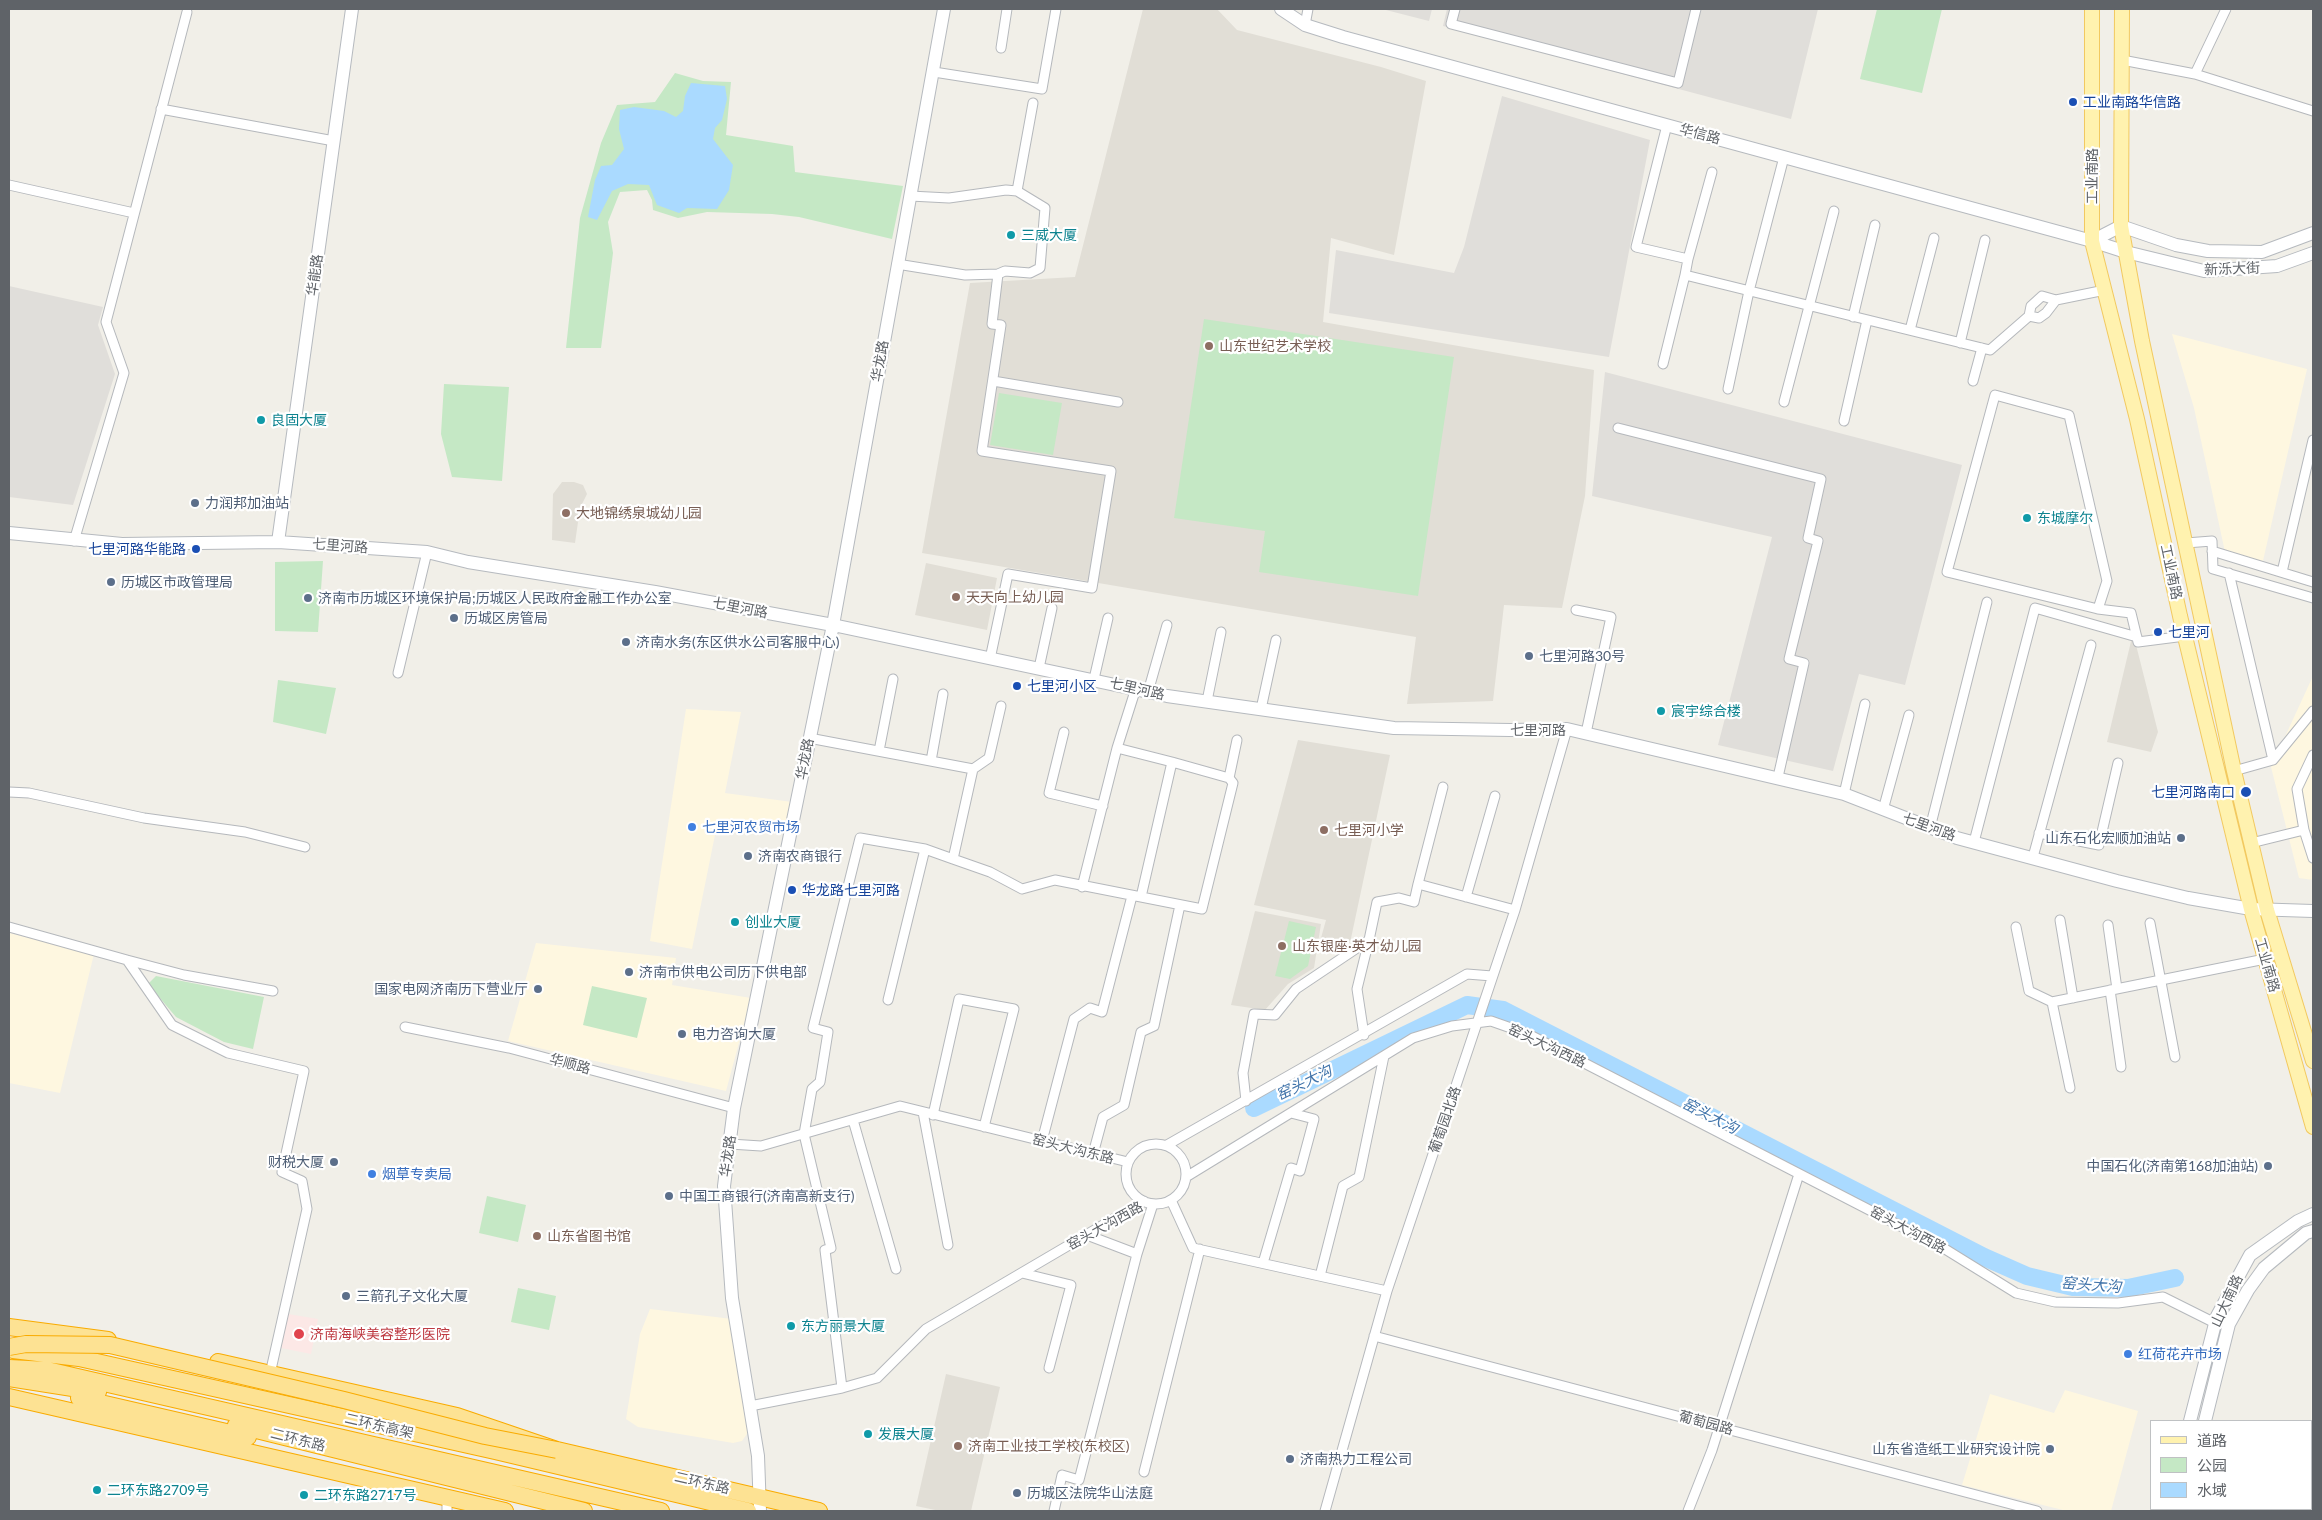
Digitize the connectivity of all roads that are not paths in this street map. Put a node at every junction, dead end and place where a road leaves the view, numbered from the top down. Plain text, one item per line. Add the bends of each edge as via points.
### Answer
1 (352, 9) edge
2 (944, 9) edge
3 (1007, 9) edge
4 (1056, 9) edge
5 (1281, 9) edge
6 (1308, 9) edge
7 (1455, 9) edge
8 (1696, 9) edge
9 (2092, 9) edge
10 (2122, 9) edge
11 (2226, 9) edge
12 (187, 12) dead end
13 (1305, 25) junction
14 (1001, 48) dead end
15 (2122, 60) junction
16 (934, 72) junction
17 (2195, 74) junction
18 (1033, 103) dead end
19 (161, 109) junction
20 (2313, 111) edge
21 (1667, 125) junction
22 (334, 141) junction
23 (1784, 157) junction
24 (1712, 172) dead end
25 (9, 185) edge
26 (1017, 191) junction
27 (910, 196) junction
28 (1834, 211) dead end
29 (134, 213) junction
30 (1875, 225) dead end
31 (2121, 226) junction
32 (2313, 233) edge
33 (1934, 238) dead end
34 (1985, 240) dead end
35 (2092, 241) junction
36 (2126, 252) junction
37 (2313, 253) edge
38 (1688, 259) junction
39 (898, 264) junction
40 (998, 274) junction
41 (1685, 275) junction
42 (2105, 290) junction
43 (1749, 291) junction
44 (2056, 300) junction
45 (1808, 306) junction
46 (2029, 316) junction
47 (1853, 317) junction
48 (1867, 320) junction
49 (1910, 330) junction
50 (1960, 342) junction
51 (1982, 348) junction
52 (1663, 364) dead end
53 (993, 381) junction
54 (1973, 381) dead end
55 (1728, 389) dead end
56 (1118, 402) dead end
57 (1784, 402) dead end
58 (1844, 421) dead end
59 (1618, 428) dead end
60 (2313, 440) edge
61 (9, 533) edge
62 (74, 541) junction
63 (278, 542) junction
64 (2186, 543) junction
65 (2212, 551) junction
66 (427, 552) junction
67 (2282, 572) junction
68 (2229, 573) junction
69 (2313, 582) edge
70 (2313, 598) edge
71 (1987, 602) dead end
72 (1052, 608) dead end
73 (2098, 609) junction
74 (1576, 610) dead end
75 (1108, 618) dead end
76 (833, 625) junction
77 (1167, 625) dead end
78 (1221, 632) dead end
79 (2185, 636) junction
80 (2137, 637) junction
81 (1276, 640) dead end
82 (2091, 645) dead end
83 (990, 659) junction
84 (1039, 668) junction
85 (398, 672) dead end
86 (893, 679) dead end
87 (1094, 679) junction
88 (1142, 690) junction
89 (943, 694) dead end
90 (1206, 701) junction
91 (1865, 704) dead end
92 (1001, 706) dead end
93 (1262, 709) junction
94 (2313, 711) edge
95 (1909, 715) dead end
96 (1567, 729) junction
97 (1064, 732) dead end
98 (1586, 733) junction
99 (810, 738) junction
100 (1237, 740) dead end
101 (1117, 748) junction
102 (879, 751) junction
103 (2313, 755) edge
104 (2273, 760) junction
105 (931, 761) junction
106 (1172, 762) junction
107 (2118, 763) dead end
108 (973, 769) junction
109 (2234, 771) junction
110 (1778, 776) junction
111 (1229, 778) junction
112 (1443, 787) dead end
113 (9, 792) edge
114 (1844, 794) junction
115 (1495, 796) dead end
116 (1102, 806) junction
117 (1883, 810) junction
118 (1930, 828) junction
119 (2304, 830) junction
120 (2039, 833) junction
121 (1974, 842) junction
122 (2251, 843) junction
123 (305, 847) dead end
124 (925, 849) junction
125 (2032, 857) junction
126 (2313, 858) edge
127 (954, 859) junction
128 (1418, 884) junction
129 (1082, 887) junction
130 (1137, 896) junction
131 (1466, 897) junction
132 (1180, 905) junction
133 (2251, 909) junction
134 (1515, 910) junction
135 (2267, 910) junction
136 (2313, 911) edge
137 (2060, 920) dead end
138 (2150, 923) dead end
139 (2108, 925) dead end
140 (9, 927) edge
141 (2016, 927) dead end
142 (1369, 940) junction
143 (2265, 959) junction
144 (127, 960) junction
145 (1492, 976) junction
146 (2160, 980) junction
147 (2114, 990) junction
148 (273, 991) dead end
149 (2073, 998) junction
150 (888, 1000) dead end
151 (2052, 1002) junction
152 (1477, 1022) junction
153 (404, 1027) dead end
154 (1364, 1034) junction
155 (1384, 1056) junction
156 (2175, 1057) dead end
157 (2313, 1060) edge
158 (2121, 1068) dead end
159 (2070, 1088) dead end
160 (1246, 1101) junction
161 (734, 1108) junction
162 (923, 1112) junction
163 (1290, 1113) junction
164 (933, 1115) junction
165 (854, 1120) junction
166 (984, 1127) junction
167 (2313, 1127) edge
168 (804, 1134) junction
169 (1042, 1141) junction
170 (730, 1144) junction
171 (1167, 1146) junction
172 (1093, 1154) junction
173 (1128, 1162) junction
174 (1799, 1174) junction
175 (1186, 1177) junction
176 (1171, 1200) junction
177 (1148, 1203) junction
178 (2313, 1214) edge
179 (2313, 1231) edge
180 (1087, 1235) junction
181 (948, 1245) dead end
182 (1200, 1249) junction
183 (1137, 1254) junction
184 (1263, 1263) junction
185 (896, 1269) dead end
186 (1022, 1273) junction
187 (1320, 1276) junction
188 (1387, 1291) junction
189 (2215, 1323) junction
190 (9, 1327) edge
191 (1374, 1336) junction
192 (9, 1339) edge
193 (9, 1348) edge
194 (9, 1368) edge
195 (1049, 1368) dead end
196 (270, 1374) junction
197 (9, 1379) edge
198 (842, 1388) junction
199 (9, 1397) edge
200 (750, 1406) junction
201 (2190, 1420) edge
202 (2205, 1420) edge
203 (1719, 1427) junction
204 (557, 1450) junction
205 (1144, 1472) dead end
206 (760, 1504) edge
207 (447, 1505) edge
208 (505, 1511) edge
209 (584, 1511) edge
210 (661, 1511) edge
211 (748, 1511) edge
212 (819, 1511) edge
213 (1054, 1511) edge
214 (1325, 1511) edge
215 (1688, 1511) edge
216 (2037, 1511) edge

1 - 22 main road, 华能路
2 - 16 main road, 华龙路
3 - 14 street
4 - 16 street via 1042,89
5 - 13 main road, 华信路
6 - 13 street
7 - 8 street via 1451,24 1678,83
9 - 35 main road, 工业南路
10 - 15 main road, 工业南路
11 - 17 street
12 - 19 street
13 - 21 main road, 华信路
15 - 17 street
15 - 31 main road, 工业南路
16 - 27 main road, 华龙路
17 - 20 street
18 - 26 street
19 - 22 street
19 - 29 street
21 - 23 main road, 华信路
21 - 38 street via 1636,247
22 - 63 main road, 华能路
23 - 35 main road, 华信路
23 - 43 street
24 - 38 street
25 - 29 street
26 - 27 street via 997,190 949,198
26 - 40 street via 1044,208 1040,268 1030,273 1005,271
27 - 39 main road, 华龙路
28 - 45 street
29 - 62 street via 106,322 124,372
30 - 47 street
31 - 32 main road, 新泺大街 via 2176,245 2217,251 2262,252
31 - 35 main road
31 - 36 main road, 工业南路
33 - 49 street
34 - 50 street
35 - 36 main road, 新泺大街
35 - 42 main road, 工业南路
36 - 37 main road, 新泺大街 via 2204,271 2277,266
36 - 64 main road, 工业南路 via 2142,342
38 - 41 street
39 - 40 street via 965,275
39 - 76 main road, 华龙路
40 - 53 street via 992,324 1001,325
41 - 43 street
41 - 52 street
42 - 44 street
42 - 79 main road, 工业南路
43 - 45 street
43 - 55 street
44 - 46 street via 2039,318
44 - 46 street via 2042,296 2031,306
45 - 47 street
45 - 57 street
46 - 51 street via 1990,350
47 - 48 street
48 - 49 street
48 - 58 street
49 - 50 street
50 - 51 street
51 - 54 street
53 - 56 street
53 - 83 street via 982,451 1111,471 1092,588 1008,574
59 - 110 street via 1821,479 1808,538 1818,541 1789,659 1804,663
60 - 67 street
61 - 62 main road, 七里河路
62 - 63 main road, 七里河路 via 122,544
63 - 66 main road, 七里河路
64 - 65 street via 2212,541
64 - 109 main road, 工业南路
65 - 67 street
65 - 68 street via 2213,569
66 - 76 main road, 七里河路 via 468,562
66 - 85 street
67 - 69 street
68 - 70 street
68 - 104 street
71 - 118 street
72 - 84 street
73 - 73 street via 2107,581 2069,415 1995,395 1947,572
73 - 80 street via 2131,613
74 - 98 street via 1611,617
75 - 87 street
76 - 83 main road, 七里河路
76 - 99 main road, 华龙路
77 - 88 street
78 - 90 street
79 - 80 street via 2138,642
79 - 133 main road, 工业南路
80 - 121 street via 2035,608
81 - 93 street
82 - 120 street
83 - 84 main road, 七里河路
84 - 87 main road, 七里河路
86 - 102 street
87 - 88 main road, 七里河路
88 - 90 main road, 七里河路
88 - 101 street
89 - 105 street
90 - 93 main road, 七里河路
91 - 114 street
92 - 108 street via 989,758
93 - 96 main road, 七里河路 via 1394,728
94 - 104 street
95 - 117 street
96 - 98 main road, 七里河路
96 - 134 street, 葡萄园北路
97 - 116 street via 1049,793
98 - 110 main road, 七里河路
99 - 102 street
99 - 161 main road, 华龙路
100 - 111 street
101 - 106 street
101 - 116 street
102 - 105 street
103 - 119 street via 2297,789
104 - 109 street
105 - 108 street
106 - 111 street
106 - 130 street
107 - 120 street via 2099,845
108 - 127 street
109 - 122 main road, 工业南路
110 - 114 main road, 七里河路 via 1803,786
111 - 132 street via 1233,782 1202,909
112 - 128 street
113 - 123 street via 29,793 144,818 245,832
114 - 117 main road, 七里河路
115 - 131 street
116 - 129 street
117 - 118 main road, 七里河路
118 - 121 main road, 七里河路
119 - 122 street
119 - 126 street
120 - 125 street
121 - 125 main road, 七里河路
122 - 135 main road, 工业南路
124 - 127 street
124 - 150 street
124 - 168 street via 860,838 813,1028 828,1032 820,1082 812,1089
125 - 133 main road, 七里河路 via 2188,898
127 - 129 street via 990,872 1022,889 1055,880
128 - 131 street
128 - 142 street via 1414,902 1398,898 1377,902
129 - 130 street
130 - 132 street
130 - 169 street via 1102,1012 1090,1008 1074,1019
131 - 134 street
132 - 172 street via 1154,1026 1141,1032 1124,1105 1104,1117
133 - 135 main road, 七里河路
133 - 143 main road, 工业南路
134 - 145 street, 葡萄园北路
135 - 136 main road, 七里河路
135 - 157 main road, 工业南路
137 - 149 street
138 - 146 street
139 - 147 street
140 - 144 street
141 - 151 street via 2029,991
142 - 154 street via 1356,989
142 - 160 street via 1296,989 1275,1015 1254,1014 1243,1073
143 - 146 street
143 - 167 main road, 工业南路
144 - 148 street via 184,975
144 - 196 street via 172,1025 228,1053 304,1071 282,1172 302,1181 307,1209
145 - 152 street, 葡萄园北路
145 - 154 street, 窑头大沟东路 via 1467,974
146 - 147 street
146 - 156 street
147 - 149 street
147 - 158 street
149 - 151 street
151 - 159 street
152 - 155 street, 窑头大沟西路 via 1413,1038
152 - 174 street, 窑头大沟西路 via 1491,1021 1528,1034
152 - 188 street, 葡萄园北路
153 - 161 street, 华顺路 via 509,1048
154 - 160 street, 窑头大沟东路
155 - 163 street, 窑头大沟西路
155 - 187 street via 1359,1177 1343,1186
160 - 171 street, 窑头大沟东路
161 - 170 main road, 华龙路
162 - 164 street, 窑头大沟东路
162 - 165 street, 窑头大沟东路 via 900,1106
162 - 181 street
163 - 175 street, 窑头大沟西路
163 - 184 street via 1314,1120 1300,1171 1291,1168
164 - 166 street, 窑头大沟东路
164 - 166 street via 959,999 1014,1009
165 - 168 street, 窑头大沟东路
165 - 185 street
166 - 169 street, 窑头大沟东路
168 - 170 street, 窑头大沟东路 via 761,1146
168 - 198 street via 831,1248 825,1250
169 - 172 street, 窑头大沟东路
170 - 200 main road, 华龙路 via 724,1199 732,1298
171 - 173 street, 窑头大沟东路 via 1158,1144 1140,1148
171 - 175 street via 1182,1158
172 - 173 street, 窑头大沟东路
173 - 177 street via 1126,1171 1130,1189
174 - 189 street, 窑头大沟西路 via 1945,1249 2016,1293 2055,1302 2118,1303 2162,1298
174 - 203 street
175 - 176 street, 窑头大沟西路
176 - 177 street, 窑头大沟西路
176 - 182 street via 1193,1248
177 - 180 street, 窑头大沟西路
177 - 183 street
178 - 189 main road, 山大南路 via 2250,1255
179 - 202 main road, 山大南路 via 2306,1233 2264,1268 2228,1324
180 - 183 street
180 - 186 street, 窑头大沟西路
182 - 184 street
182 - 205 street
183 - 213 street via 1079,1480 1062,1475
184 - 187 street
186 - 195 street via 1071,1285
186 - 198 street, 窑头大沟西路 via 926,1329 877,1378
187 - 188 street
188 - 191 street, 葡萄园北路
189 - 201 main road, 山大南路
190 - 196 highway, 二环东路 via 137,1344
191 - 203 street, 葡萄园路
191 - 214 street, 葡萄园北路
192 - 204 highway, 二环东路 via 102,1352 511,1448
193 - 204 highway, bridge via 26,1344 110,1345 485,1436
193 - 211 highway, 二环东高架 via 80,1358
194 - 210 highway, 二环东高架 via 47,1370
196 - 204 highway, 二环东路 via 457,1416
197 - 209 highway, 二环东路 via 102,1393
198 - 200 street, 窑头大沟西路
199 - 207 highway, 二环东路
200 - 206 main road, 华龙路 via 758,1456
203 - 215 street
203 - 216 street, 葡萄园路
204 - 206 highway, 二环东路 via 706,1484
206 - 212 highway, 二环东路
207 - 208 highway, 二环东路

